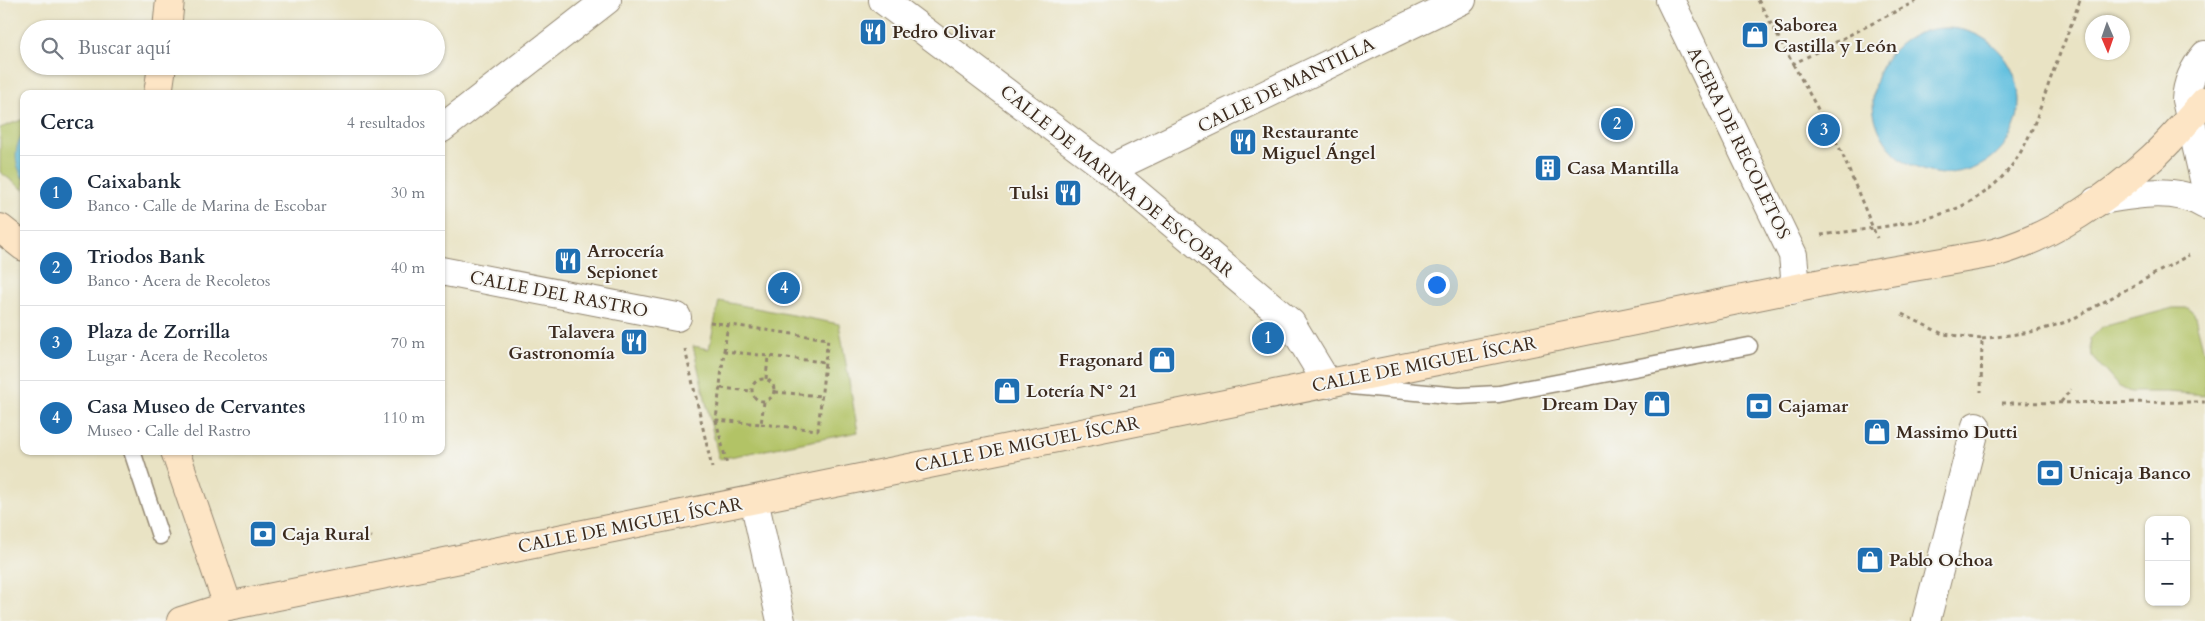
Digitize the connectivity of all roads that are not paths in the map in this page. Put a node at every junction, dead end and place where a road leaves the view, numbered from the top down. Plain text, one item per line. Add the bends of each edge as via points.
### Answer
1 (170, 0) edge
2 (607, 0) edge
3 (883, 0) edge
4 (1462, 0) edge
5 (1670, 0) edge
6 (168, 20) edge
7 (2205, 55) edge
8 (2197, 109) edge
9 (445, 126) edge
10 (1109, 170) junction
11 (2205, 184) edge
12 (2096, 201) junction
13 (2205, 205) edge
14 (0, 228) edge
15 (20, 244) edge
16 (445, 272) edge
17 (1792, 290) junction
18 (677, 317) road end
19 (1750, 346) dead end
20 (1328, 384) junction
21 (1979, 415) road end
22 (133, 455) edge
23 (176, 455) edge
24 (754, 500) junction
25 (160, 536) dead end
26 (230, 614) edge
27 (181, 621) edge
28 (782, 621) edge
29 (1926, 621) edge

1 - 6 street
2 - 9 street
3 - 10 street, CALLE DE MARINA DE ESCOBAR
4 - 10 street, CALLE DE MANTILLA
5 - 17 street, ACERA DE RECOLETOS via 1793,255 1795,276
7 - 8 street via 2186,87 2186,100
8 - 11 street
8 - 12 street, CALLE DE MIGUEL ÍSCAR via 2153,156
10 - 20 street, CALLE DE MARINA DE ESCOBAR via 1291,323
12 - 13 street via 2130,195 2180,194
12 - 17 street, CALLE DE MIGUEL ÍSCAR via 2018,247
14 - 15 street
16 - 18 street, CALLE DEL RASTRO
17 - 20 street, CALLE DE MIGUEL ÍSCAR
19 - 20 lane via 1499,394 1459,396
20 - 24 street, CALLE DE MIGUEL ÍSCAR
21 - 29 street
22 - 25 lane
23 - 26 street
24 - 26 street, CALLE DE MIGUEL ÍSCAR
24 - 28 street
26 - 27 street, CALLE DE MIGUEL ÍSCAR

